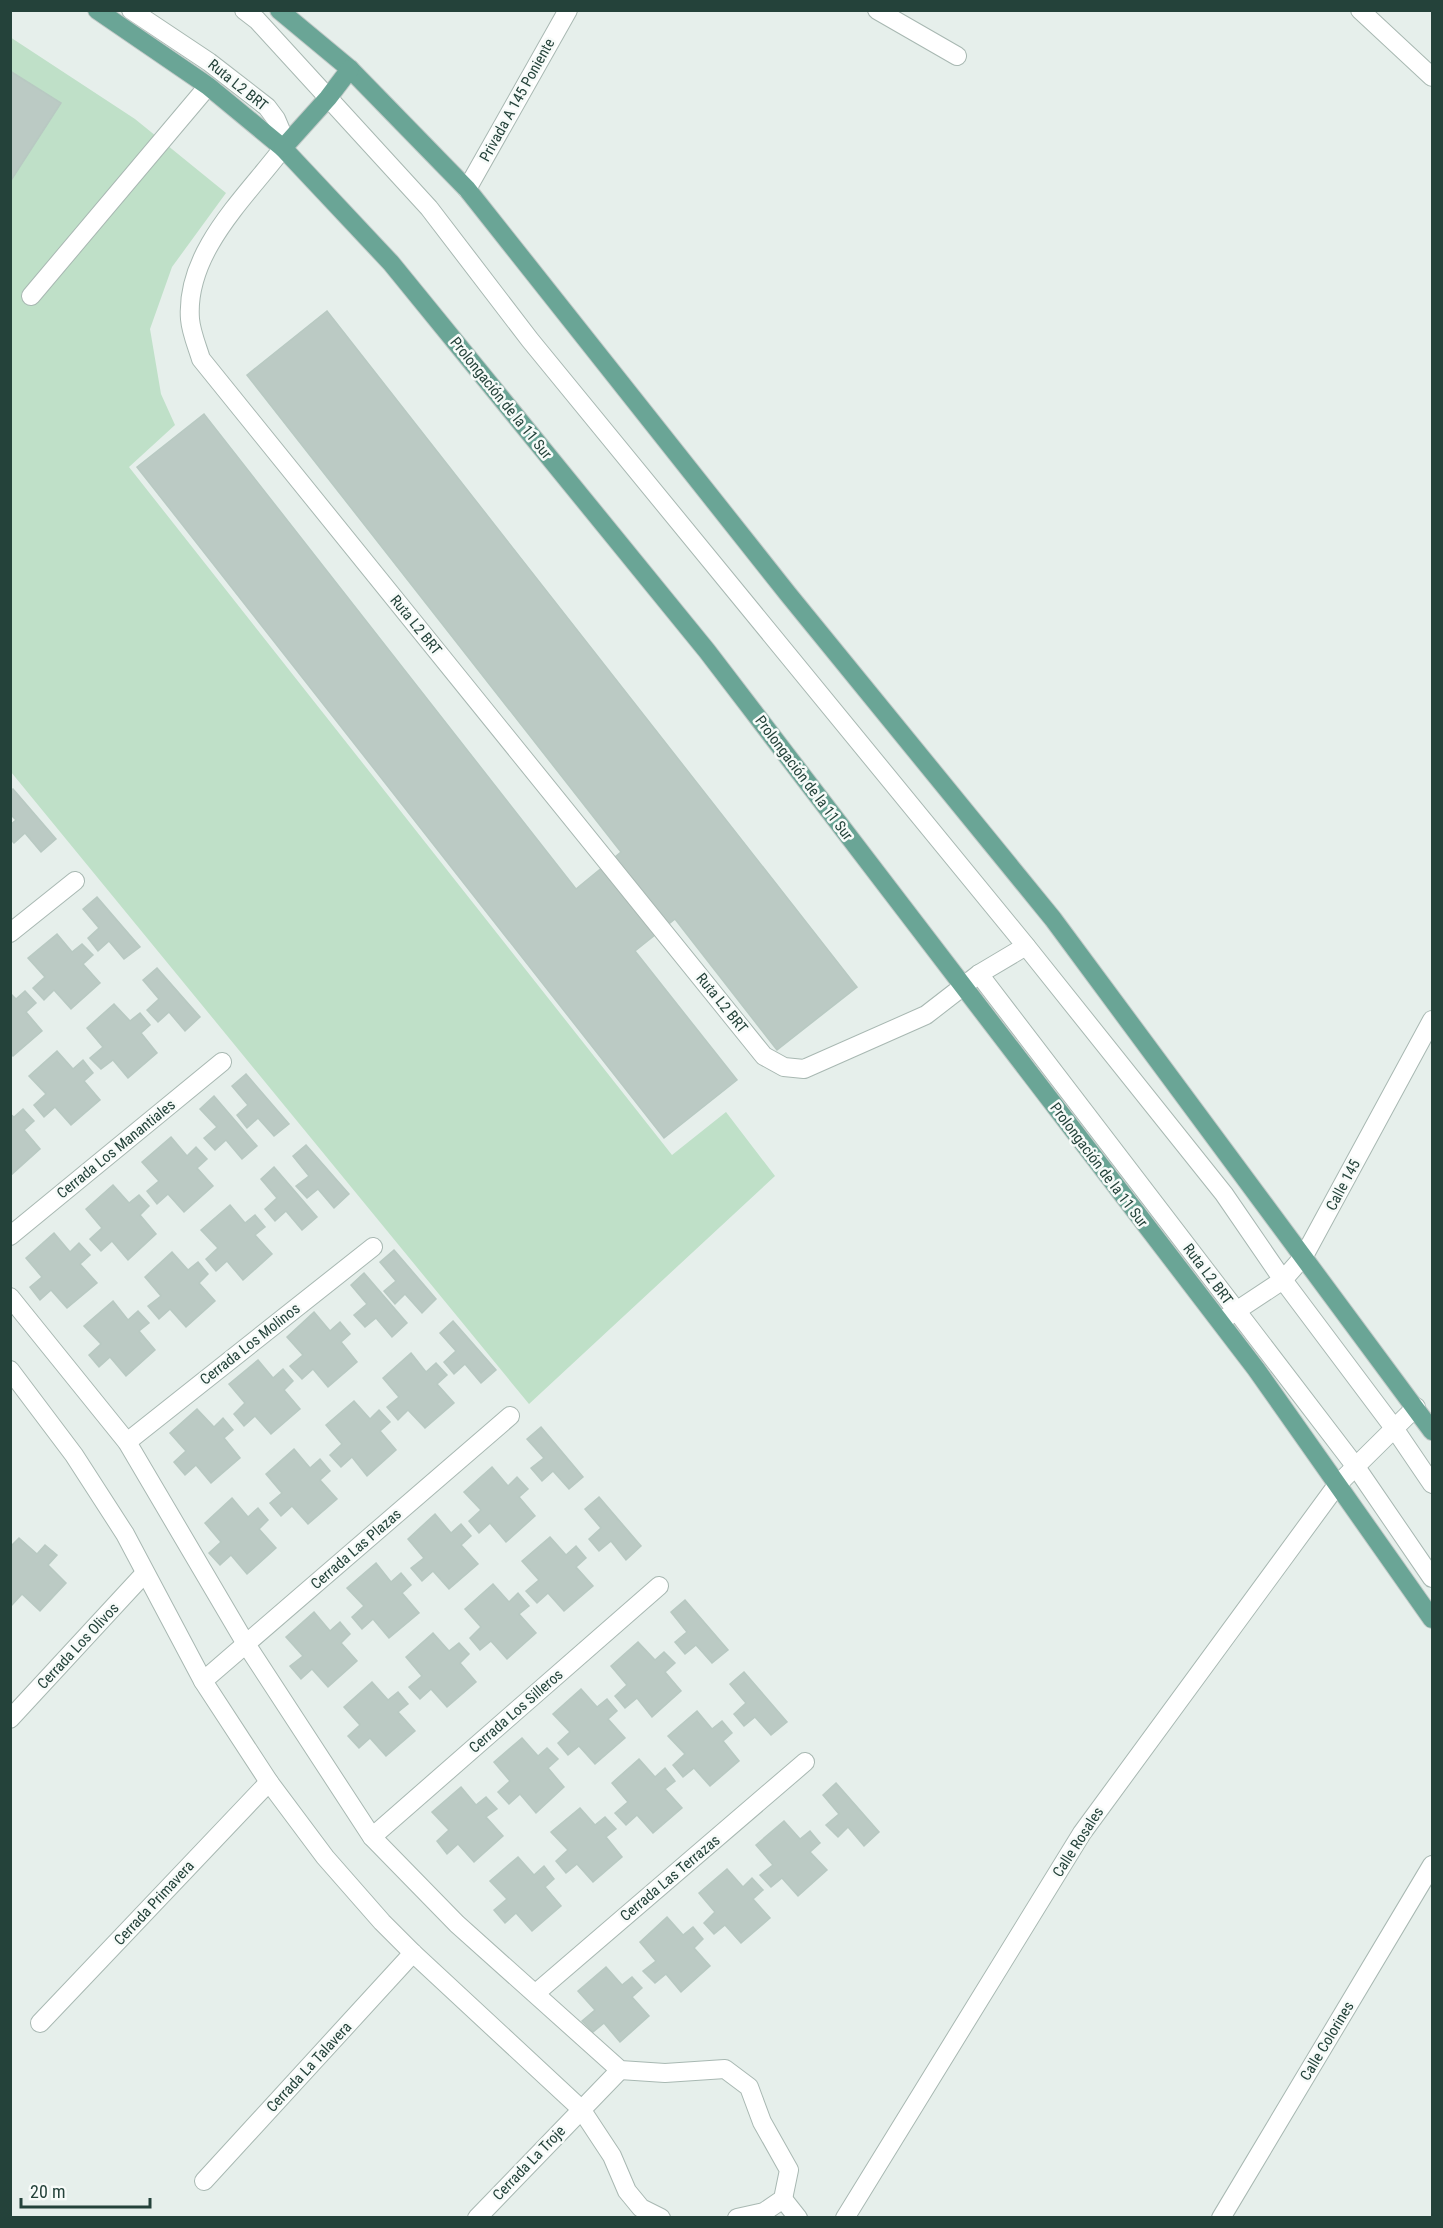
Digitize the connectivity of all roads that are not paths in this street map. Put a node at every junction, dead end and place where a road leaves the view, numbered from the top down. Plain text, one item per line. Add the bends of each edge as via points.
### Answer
1 (97, 10) edge
2 (131, 10) edge
3 (244, 10) edge
4 (279, 10) edge
5 (568, 10) edge
6 (877, 10) edge
7 (1360, 10) edge
8 (957, 56) dead end
9 (350, 69) junction
10 (1432, 77) edge
11 (208, 86) junction
12 (328, 98) junction
13 (283, 148) junction
14 (467, 189) junction
15 (31, 296) dead end
16 (75, 881) dead end
17 (10, 933) edge
18 (1026, 946) junction
19 (978, 974) junction
20 (963, 986) junction
21 (1432, 1020) edge
22 (222, 1062) dead end
23 (10, 1236) edge
24 (373, 1247) dead end
25 (1304, 1256) junction
26 (1283, 1280) junction
27 (10, 1298) edge
28 (1228, 1316) junction
29 (12, 1375) edge
30 (1416, 1407) junction
31 (510, 1416) dead end
32 (1394, 1428) junction
33 (1432, 1431) edge
34 (127, 1442) junction
35 (1356, 1467) junction
36 (1432, 1484) edge
37 (1337, 1485) junction
38 (145, 1573) junction
39 (1432, 1578) edge
40 (659, 1586) dead end
41 (1432, 1619) edge
42 (246, 1644) junction
43 (203, 1681) junction
44 (10, 1719) edge
45 (805, 1762) dead end
46 (269, 1782) junction
47 (372, 1837) junction
48 (1432, 1865) edge
49 (413, 1953) junction
50 (536, 1993) junction
51 (40, 2024) dead end
52 (620, 2070) junction
53 (581, 2109) junction
54 (204, 2181) dead end
55 (783, 2199) junction
56 (477, 2217) edge
57 (661, 2217) edge
58 (737, 2217) edge
59 (798, 2217) edge
60 (845, 2217) edge
61 (1221, 2217) edge

1 - 11 main road, Prolongación de la 11 Sur
2 - 13 street, Ruta L2 BRT via 267,107 285,140
3 - 12 street
4 - 9 main road
5 - 14 street, Privada A 145 Poniente
6 - 8 street
7 - 10 street
9 - 12 main road
9 - 14 main road
11 - 13 main road, Prolongación de la 11 Sur
11 - 15 street
12 - 13 main road
12 - 18 street via 429,208 538,349
13 - 20 main road, Prolongación de la 11 Sur via 391,263 700,642
13 - 20 street, Ruta L2 BRT via 200,262 191,289 190,320 201,359 764,1056 784,1067 804,1069 926,1015
14 - 25 main road via 780,585 1053,919
16 - 17 street
18 - 19 street, Ruta L2 BRT
18 - 26 street via 1224,1194
19 - 20 street, Ruta L2 BRT
19 - 28 street, Ruta L2 BRT
20 - 28 main road, Prolongación de la 11 Sur
21 - 25 street, Calle 145
22 - 23 street, Cerrada Los Manantiales
24 - 34 street, Cerrada Los Molinos
25 - 26 street, Calle 145
25 - 30 main road
26 - 28 street, Calle 145
26 - 32 street
27 - 34 street
28 - 35 street, Ruta L2 BRT
28 - 37 main road, Prolongación de la 11 Sur via 1256,1369
29 - 38 street via 74,1455
30 - 32 street, Calle Rosales
30 - 33 main road
31 - 42 street, Cerrada Las Plazas
32 - 35 street, Calle Rosales
32 - 36 street
34 - 42 street
35 - 37 street, Calle Rosales
35 - 39 street, Ruta L2 BRT
37 - 41 main road, Prolongación de la 11 Sur
37 - 60 street, Calle Rosales via 1082,1833
38 - 43 street
38 - 44 street, Cerrada Los Olivos
40 - 47 street, Cerrada Los Silleros
42 - 43 street, Cerrada Las Plazas
42 - 47 street
43 - 46 street
45 - 50 street, Cerrada Las Terrazas
46 - 49 street via 325,1857
46 - 51 street, Cerrada Primavera
47 - 50 street via 457,1924
48 - 61 street, Calle Colorines
49 - 53 street
49 - 54 street, Cerrada La Talavera
50 - 52 street
52 - 53 street, Cerrada La Troje
52 - 55 street via 664,2073 725,2069 749,2087 762,2122 789,2170
53 - 56 street, Cerrada La Troje
53 - 57 street via 612,2156 627,2191 641,2208
55 - 58 street via 764,2212
55 - 59 street

